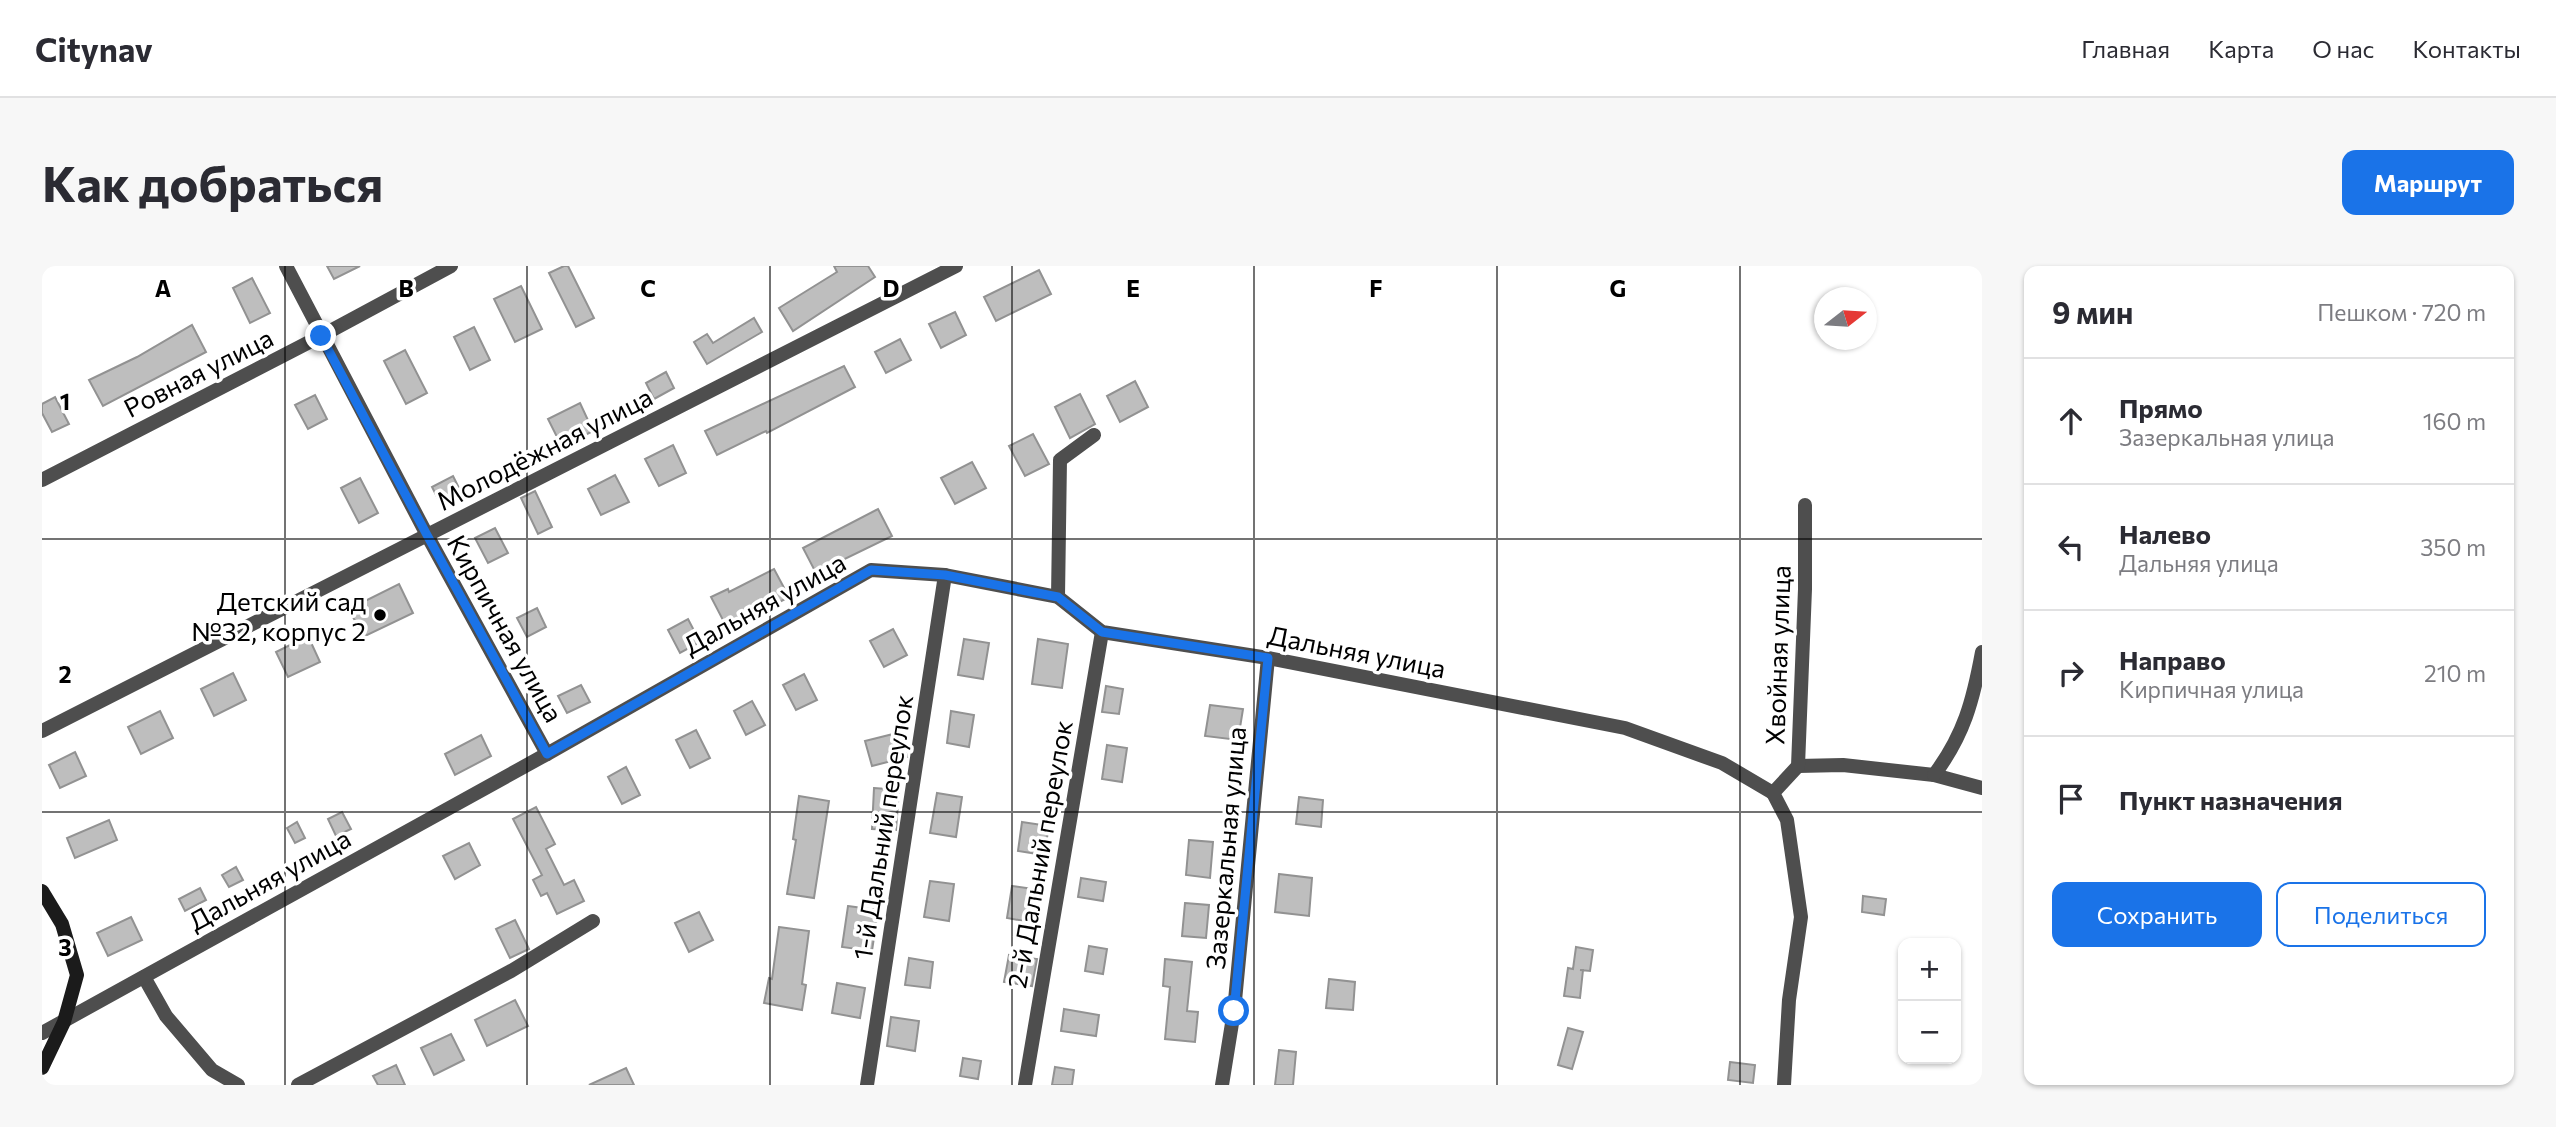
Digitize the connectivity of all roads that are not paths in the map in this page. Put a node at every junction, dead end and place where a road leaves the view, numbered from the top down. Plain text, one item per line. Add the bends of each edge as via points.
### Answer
1 (286, 266) edge
2 (451, 266) edge
3 (956, 266) edge
4 (321, 336) junction
5 (1094, 435) dead end
6 (42, 480) edge
7 (1805, 505) dead end
8 (427, 535) junction
9 (945, 575) junction
10 (1058, 597) junction
11 (1102, 632) junction
12 (1982, 652) edge
13 (1268, 658) junction
14 (42, 731) edge
15 (547, 754) junction
16 (1798, 766) junction
17 (1934, 775) junction
18 (1982, 788) edge
19 (1773, 793) junction
20 (42, 891) edge
21 (593, 921) dead end
22 (144, 977) junction
23 (64, 1022) junction
24 (42, 1033) edge
25 (42, 1068) edge
26 (238, 1085) edge
27 (298, 1085) edge
28 (867, 1085) edge
29 (1025, 1085) edge
30 (1222, 1085) edge
31 (1784, 1085) edge

1 - 4 street, Кирпичная улица
2 - 4 street, Ровная улица
3 - 8 street, Молодёжная улица
4 - 6 street, Ровная улица
4 - 8 street, Кирпичная улица
5 - 10 street via 1060,460
7 - 16 street, Хвойная улица
8 - 14 street, Молодёжная улица
8 - 15 street, Кирпичная улица
9 - 10 street, Дальняя улица
9 - 15 street, Дальняя улица via 871,570
9 - 28 street, 1-й Дальний переулок
10 - 11 street, Дальняя улица
11 - 13 street, Дальняя улица
11 - 29 street, 2-й Дальний переулок
12 - 17 street via 1961,734
13 - 19 street, Дальняя улица via 1625,728 1722,764
13 - 30 street, Зазеркальная улица via 1234,1011
15 - 22 street, Дальняя улица
16 - 17 street via 1843,765
16 - 19 street, Хвойная улица
17 - 18 street
19 - 31 street via 1787,820 1801,917 1789,1000
20 - 23 main road via 62,924 77,975
21 - 27 street via 512,971
22 - 23 street, Дальняя улица
22 - 26 street via 166,1016 212,1070
23 - 24 street, Дальняя улица
23 - 25 main road

